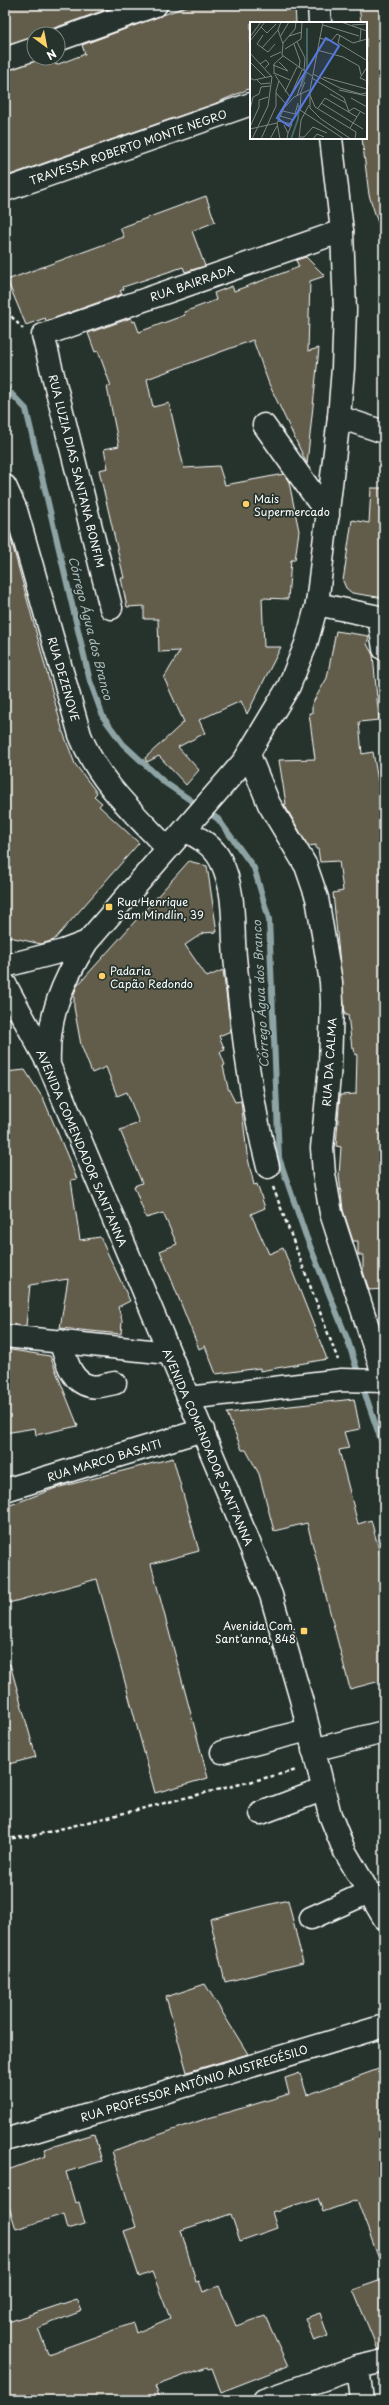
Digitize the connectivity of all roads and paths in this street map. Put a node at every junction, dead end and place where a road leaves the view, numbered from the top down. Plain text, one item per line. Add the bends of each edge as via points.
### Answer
1 (156, 5) edge
2 (319, 5) edge
3 (320, 22) edge
4 (66, 37) edge
5 (26, 51) edge
6 (5, 59) edge
7 (250, 104) edge
8 (332, 139) edge
9 (5, 190) edge
10 (342, 231) junction
11 (5, 304) edge
12 (43, 335) junction
13 (339, 417) junction
14 (264, 425) dead end
15 (384, 432) edge
16 (5, 486) edge
17 (328, 516) junction
18 (317, 604) junction
19 (111, 608) dead end
20 (382, 618) edge
21 (384, 648) edge
22 (246, 758) junction
23 (189, 826) junction
24 (167, 848) junction
25 (87, 942) junction
26 (5, 966) edge
27 (5, 984) edge
28 (49, 1065) junction
29 (268, 1167) joint
30 (5, 1336) edge
31 (60, 1341) junction
32 (169, 1353) junction
33 (343, 1380) junction
34 (383, 1380) edge
35 (115, 1383) dead end
36 (188, 1398) junction
37 (203, 1430) junction
38 (5, 1490) edge
39 (384, 1732) edge
40 (313, 1748) junction
41 (222, 1752) dead end
42 (322, 1790) junction
43 (261, 1812) dead end
44 (5, 1838) edge
45 (369, 1892) junction
46 (311, 1918) dead end
47 (384, 1918) edge
48 (384, 2026) edge
49 (5, 2140) edge
50 (384, 2361) edge
51 (358, 2368) junction
52 (264, 2400) edge
53 (362, 2400) edge

1 - 4 street
2 - 3 street
5 - 6 street
7 - 9 street, TRAVESSA ROBERTO MONTE NEGRO
8 - 10 street
10 - 12 street, RUA BAIRRADA
10 - 13 street via 345,310
11 - 12 path via 10,315 27,334
12 - 19 street, RUA LUZIA DIAS SANTANA BONFIM
13 - 15 street
13 - 17 street
14 - 17 street
16 - 24 street, RUA DEZENOVE via 16,510 78,728 89,757 105,781
17 - 18 street
18 - 20 street
18 - 22 street via 306,644 290,686
20 - 21 street
22 - 23 street
22 - 34 street, RUA DA CALMA via 269,804 306,866 317,898 332,1003 322,1148 324,1174 331,1214
23 - 24 street
23 - 29 street via 213,849 231,889 235,955 248,1069 260,1139
24 - 25 street
25 - 26 street
25 - 28 street via 68,972 59,996 48,1043
27 - 28 street, AVENIDA COMENDADOR SANT'ANNA
28 - 32 street, AVENIDA COMENDADOR SANT'ANNA
29 - 33 path via 280,1210 333,1341
30 - 31 street
31 - 32 street
31 - 35 street via 69,1367 77,1380 91,1386
32 - 36 street, AVENIDA COMENDADOR SANT'ANNA
33 - 34 street
33 - 36 street
36 - 37 street, AVENIDA COMENDADOR SANT'ANNA
37 - 38 street, RUA MARCO BASAITI
37 - 40 street, AVENIDA COMENDADOR SANT'ANNA via 271,1595
39 - 40 street
40 - 41 street
40 - 42 street, AVENIDA COMENDADOR SANT'ANNA
40 - 44 path via 32,1836
42 - 43 street
42 - 45 street, AVENIDA COMENDADOR SANT'ANNA via 344,1850
45 - 46 street
45 - 47 street, AVENIDA COMENDADOR SANT'ANNA
48 - 49 street, RUA PROFESSOR ANTÔNIO AUSTREGÉSILO
50 - 51 street
51 - 52 street
51 - 53 street

